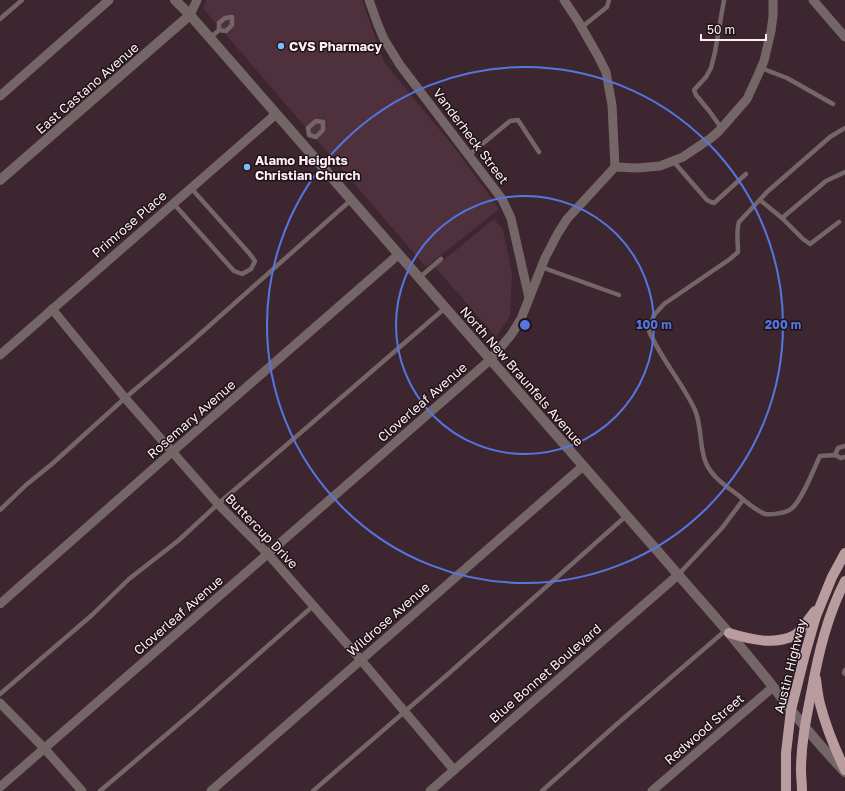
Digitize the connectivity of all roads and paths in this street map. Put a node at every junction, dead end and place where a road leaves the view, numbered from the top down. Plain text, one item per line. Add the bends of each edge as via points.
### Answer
1 (22, 0) edge
2 (109, 0) edge
3 (175, 0) edge
4 (197, 0) edge
5 (370, 0) edge
6 (564, 0) edge
7 (609, 0) edge
8 (724, 0) edge
9 (773, 0) edge
10 (813, 0) edge
11 (190, 15) junction
12 (0, 19) edge
13 (582, 28) junction
14 (219, 30) dead end
15 (845, 37) edge
16 (210, 38) junction
17 (761, 68) junction
18 (0, 96) edge
19 (833, 104) dead end
20 (276, 114) junction
21 (845, 128) edge
22 (722, 129) junction
23 (309, 135) dead end
24 (301, 142) junction
25 (539, 152) dead end
26 (469, 155) junction
27 (673, 161) junction
28 (615, 167) junction
29 (845, 172) edge
30 (746, 174) dead end
31 (0, 180) edge
32 (191, 188) junction
33 (351, 200) junction
34 (760, 200) junction
35 (173, 203) junction
36 (782, 218) junction
37 (839, 222) dead end
38 (399, 254) junction
39 (441, 259) dead end
40 (541, 267) junction
41 (419, 278) junction
42 (619, 295) dead end
43 (529, 298) junction
44 (445, 308) junction
45 (52, 309) junction
46 (0, 355) edge
47 (490, 360) junction
48 (125, 398) junction
49 (845, 446) edge
50 (172, 452) junction
51 (835, 455) junction
52 (845, 458) edge
53 (582, 466) junction
54 (743, 500) junction
55 (218, 504) junction
56 (0, 510) edge
57 (626, 516) junction
58 (845, 553) edge
59 (268, 554) junction
60 (678, 575) junction
61 (845, 581) edge
62 (823, 600) junction
63 (0, 604) edge
64 (314, 606) junction
65 (727, 632) junction
66 (361, 660) junction
67 (845, 670) edge
68 (815, 672) junction
69 (845, 674) edge
70 (773, 687) junction
71 (0, 694) edge
72 (0, 702) edge
73 (791, 710) junction
74 (404, 712) junction
75 (804, 727) junction
76 (44, 748) junction
77 (454, 770) junction
78 (845, 771) edge
79 (0, 787) edge
80 (82, 791) edge
81 (100, 791) edge
82 (211, 791) edge
83 (313, 791) edge
84 (430, 791) edge
85 (542, 791) edge
86 (652, 791) edge
87 (786, 791) edge
88 (802, 791) edge

1 - 12 lane
2 - 18 street
3 - 11 street, North New Braunfels Avenue
4 - 11 street
5 - 26 street, Vanderheck Street via 384,39 400,65
6 - 13 street
7 - 13 lane via 606,7
8 - 22 lane via 711,68 694,90
9 - 17 street via 771,31
10 - 15 street
11 - 16 street, North New Braunfels Avenue
11 - 31 street, East Castano Avenue
13 - 28 street via 606,72 612,105
14 - 16 lane
16 - 20 street, North New Braunfels Avenue
17 - 19 lane via 787,78
17 - 22 street via 747,99
20 - 24 street, North New Braunfels Avenue
20 - 32 street, Primrose Place
21 - 34 lane via 830,137
22 - 27 street via 683,157
23 - 24 lane
24 - 33 street, North New Braunfels Avenue
25 - 26 lane via 518,120 510,120
26 - 43 street, Vanderheck Street via 502,199 511,218
27 - 28 street via 660,166
27 - 30 lane via 707,200 714,203
28 - 40 street, Cloverleaf Avenue via 558,233
29 - 36 lane via 826,181
32 - 35 street, Primrose Place
32 - 35 lane via 255,261 251,268 242,274 234,271
33 - 38 street, North New Braunfels Avenue
33 - 48 lane
34 - 36 lane
34 - 54 lane via 739,222 738,252 664,304 654,315 649,331 654,344 679,380 695,411 706,463 715,476
35 - 45 street, Primrose Place
36 - 37 lane via 810,244
38 - 41 street, North New Braunfels Avenue
38 - 50 street, Rosemary Avenue
39 - 41 lane
40 - 42 lane
40 - 43 street, Cloverleaf Avenue
41 - 44 street, North New Braunfels Avenue
43 - 47 street, Cloverleaf Avenue via 515,329
44 - 47 street, North New Braunfels Avenue
44 - 55 lane
45 - 46 street, Primrose Place
45 - 48 street, Buttercup Drive
47 - 53 street, North New Braunfels Avenue
47 - 59 street, Cloverleaf Avenue
48 - 50 street, Buttercup Drive
48 - 56 lane
49 - 51 lane via 838,448
50 - 55 street, Buttercup Drive
50 - 63 street, Rosemary Avenue
51 - 52 lane
51 - 54 lane via 820,456 799,499 791,509 779,514 766,514
53 - 57 street, North New Braunfels Avenue
53 - 66 street, Wildrose Avenue
54 - 60 lane via 722,528
55 - 59 street, Buttercup Drive
55 - 71 lane
57 - 60 street, North New Braunfels Avenue
57 - 74 lane
58 - 62 main road, Austin Highway
59 - 64 street, Buttercup Drive
59 - 76 street, Cloverleaf Avenue
60 - 65 street, North New Braunfels Avenue
60 - 77 street, Blue Bonnet Boulevard
61 - 68 main road, Austin Highway via 824,636
62 - 65 main road via 795,634 777,641 744,638
62 - 73 main road, Austin Highway via 804,654
64 - 66 street, Buttercup Drive
64 - 81 lane
65 - 70 street, North New Braunfels Avenue
65 - 85 lane
66 - 74 street, Buttercup Drive
66 - 82 street, Wildrose Avenue
67 - 69 lane
68 - 75 main road, Austin Highway
68 - 78 main road via 820,704
70 - 73 street, North New Braunfels Avenue
70 - 86 street, Redwood Street
72 - 76 street
73 - 75 street, North New Braunfels Avenue
73 - 87 main road, Austin Highway via 786,753
74 - 77 street, Buttercup Drive
74 - 83 lane
75 - 78 street, North New Braunfels Avenue
75 - 88 main road, Austin Highway
76 - 79 street, Cloverleaf Avenue
76 - 80 street
77 - 84 street, Blue Bonnet Boulevard

